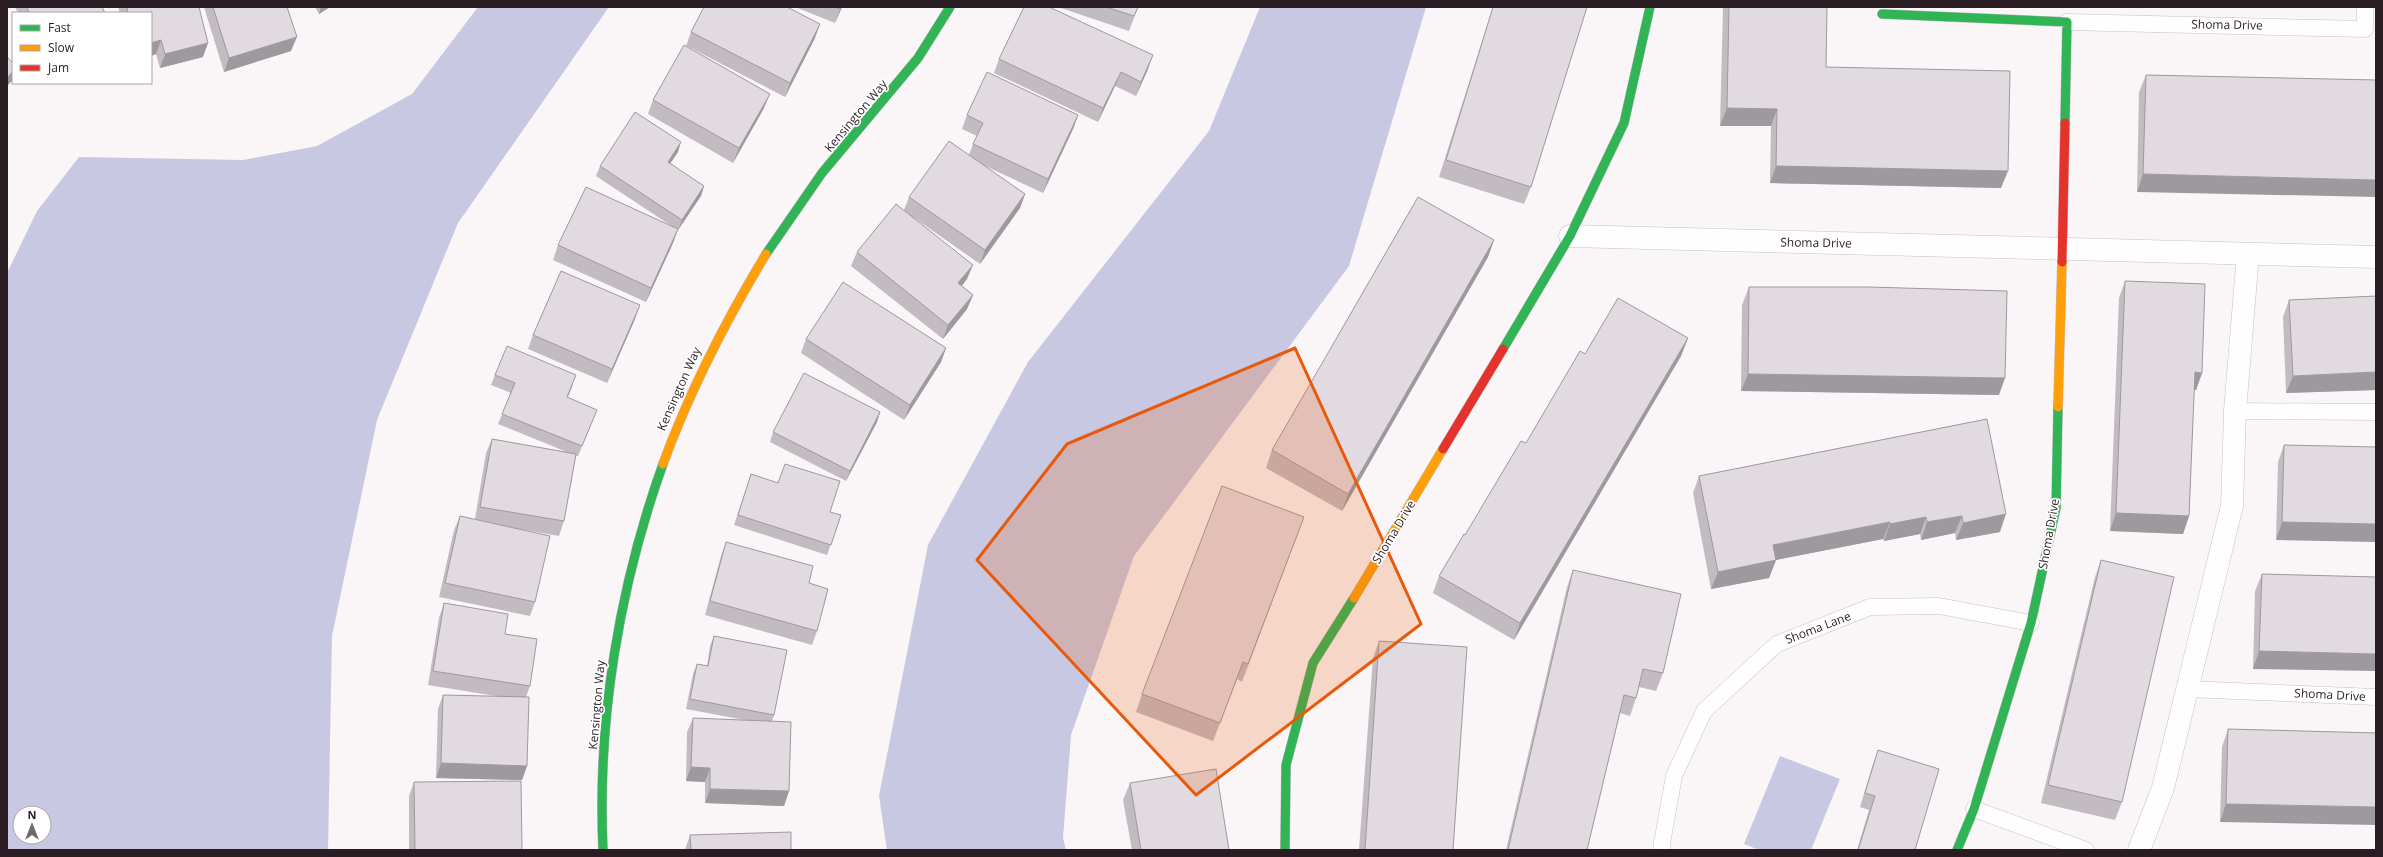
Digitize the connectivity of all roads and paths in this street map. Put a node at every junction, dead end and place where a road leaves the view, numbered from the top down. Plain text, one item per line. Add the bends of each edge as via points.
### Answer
1 (950, 7) edge
2 (1650, 7) edge
3 (2365, 7) edge
4 (1882, 11) edge
5 (2067, 22) junction
6 (1570, 236) junction
7 (2062, 249) junction
8 (2248, 254) junction
9 (2376, 257) edge
10 (2235, 411) junction
11 (2376, 412) edge
12 (2031, 623) junction
13 (2187, 689) junction
14 (2376, 698) edge
15 (1974, 808) junction
16 (603, 850) edge
17 (1285, 850) edge
18 (1662, 850) edge
19 (1957, 850) edge
20 (2086, 850) edge
21 (2139, 850) edge

1 - 16 street, Kensington Way via 909,71 805,195 750,276 704,361 666,450 637,542 616,637 605,733
2 - 6 street, Shoma Drive via 1624,123
3 - 5 lane, Shoma Drive via 2365,29
4 - 5 street, Shoma Drive
5 - 7 street, Shoma Drive
6 - 7 street, Shoma Drive
6 - 17 street, Shoma Drive via 1393,534 1313,663 1286,764
7 - 8 street, Shoma Drive
7 - 12 street, Shoma Drive via 2056,508
8 - 9 street, Shoma Drive
8 - 10 street
10 - 11 lane
10 - 13 street via 2232,506
12 - 15 street, Shoma Drive
12 - 18 lane, Shoma Lane via 1939,606 1870,608 1777,644 1704,711 1674,776
13 - 14 lane, Shoma Drive
13 - 21 street via 2163,788
15 - 19 street, Shoma Drive
15 - 20 lane

